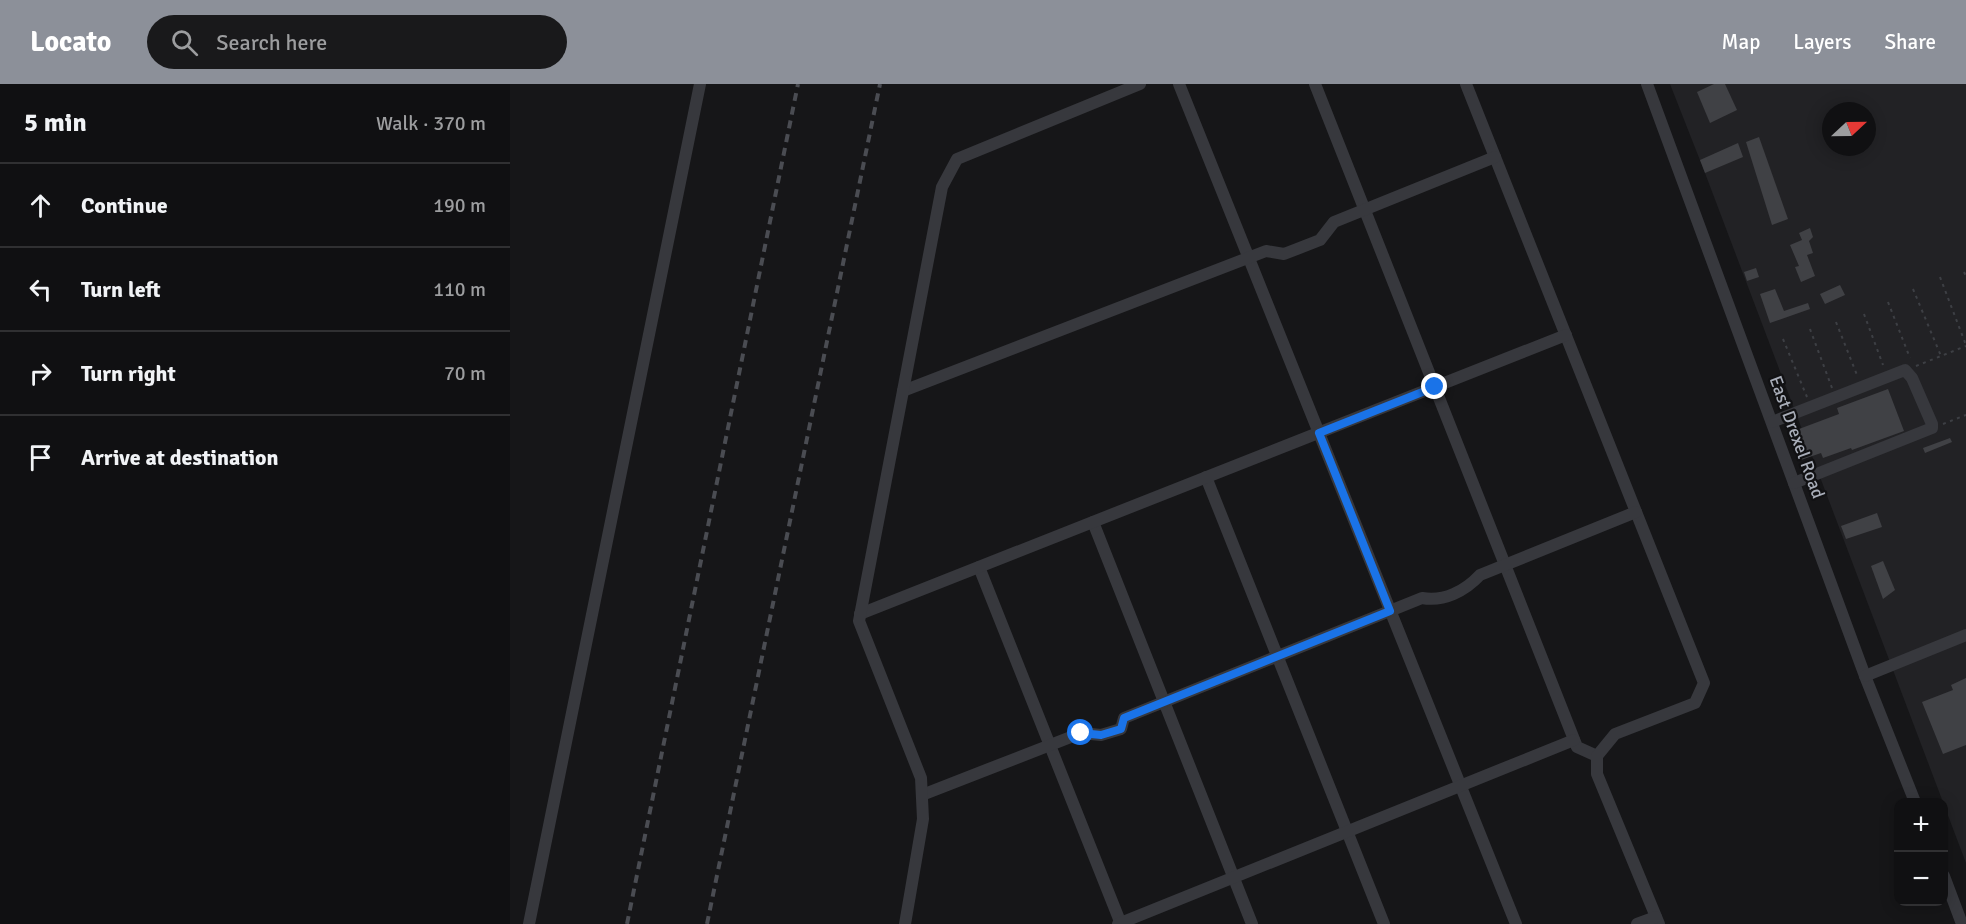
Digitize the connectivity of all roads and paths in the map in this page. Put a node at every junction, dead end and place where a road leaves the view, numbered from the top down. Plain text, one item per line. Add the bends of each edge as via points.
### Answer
1 (700, 84) edge
2 (1140, 84) edge
3 (1179, 84) edge
4 (1315, 84) edge
5 (1466, 84) edge
6 (1647, 84) edge
7 (1495, 157) junction
8 (1365, 210) junction
9 (1248, 257) junction
10 (1964, 272) dead end
11 (1966, 276) edge
12 (1940, 277) dead end
13 (1913, 289) dead end
14 (1888, 302) dead end
15 (1864, 314) dead end
16 (1836, 322) dead end
17 (1810, 329) dead end
18 (1566, 335) junction
19 (1783, 339) dead end
20 (1966, 345) edge
21 (1941, 356) junction
22 (1888, 376) junction
23 (1435, 387) junction
24 (1862, 387) junction
25 (903, 391) junction
26 (1836, 397) junction
27 (1811, 407) junction
28 (1966, 415) edge
29 (1772, 422) junction
30 (1932, 428) junction
31 (1319, 433) junction
32 (1206, 477) junction
33 (1794, 483) junction
34 (1636, 512) junction
35 (1093, 522) junction
36 (1505, 565) junction
37 (980, 567) junction
38 (1390, 611) junction
39 (860, 614) junction
40 (1966, 635) edge
41 (1278, 656) junction
42 (1865, 676) junction
43 (1164, 702) junction
44 (1574, 741) junction
45 (1050, 745) junction
46 (1597, 756) junction
47 (1461, 786) junction
48 (922, 795) junction
49 (1913, 798) edge
50 (1347, 832) junction
51 (1234, 877) junction
52 (1948, 887) edge
53 (1657, 920) edge
54 (530, 924) edge
55 (905, 924) edge
56 (1120, 924) edge
57 (1252, 924) edge
58 (1384, 924) edge
59 (1516, 924) edge
60 (1637, 924) edge
61 (1962, 924) edge

1 - 54 street
2 - 25 street via 957,159 942,187
3 - 9 street
4 - 8 street
5 - 7 street
6 - 29 street, East Drexel Road
7 - 8 street
7 - 18 street
8 - 9 street via 1334,222 1320,240 1284,254 1266,250
8 - 23 street
9 - 25 street
9 - 31 street
10 - 11 path
12 - 20 path
13 - 21 path
14 - 21 path via 1913,367
15 - 22 path
16 - 24 path
17 - 26 path
18 - 23 street
18 - 34 street
19 - 27 path
20 - 21 path
22 - 24 street
22 - 30 street via 1905,370 1910,373
23 - 31 street
23 - 36 street
24 - 26 street
25 - 39 street
26 - 27 street
27 - 29 street
28 - 30 path
29 - 33 street, East Drexel Road
30 - 33 street
31 - 32 street
31 - 38 street
32 - 35 street
32 - 41 street
33 - 42 street, East Drexel Road
34 - 36 street
34 - 46 street via 1704,683 1695,703 1615,734
35 - 37 street
35 - 43 street
36 - 38 street via 1436,600 1422,598
36 - 44 street
37 - 39 street
37 - 45 street
38 - 41 street
38 - 47 street
39 - 48 street via 859,621 921,778
40 - 42 street
41 - 43 street
41 - 50 street
42 - 49 street, East Drexel Road
43 - 45 street via 1124,718 1121,729 1101,735 1081,733
43 - 51 street
44 - 46 street via 1577,747
44 - 47 street
45 - 48 street
45 - 56 street
46 - 53 street via 1597,774
47 - 50 street
47 - 59 street
48 - 55 street via 923,819
50 - 51 street
50 - 58 street
51 - 56 street
51 - 57 street
52 - 61 street
53 - 60 street

